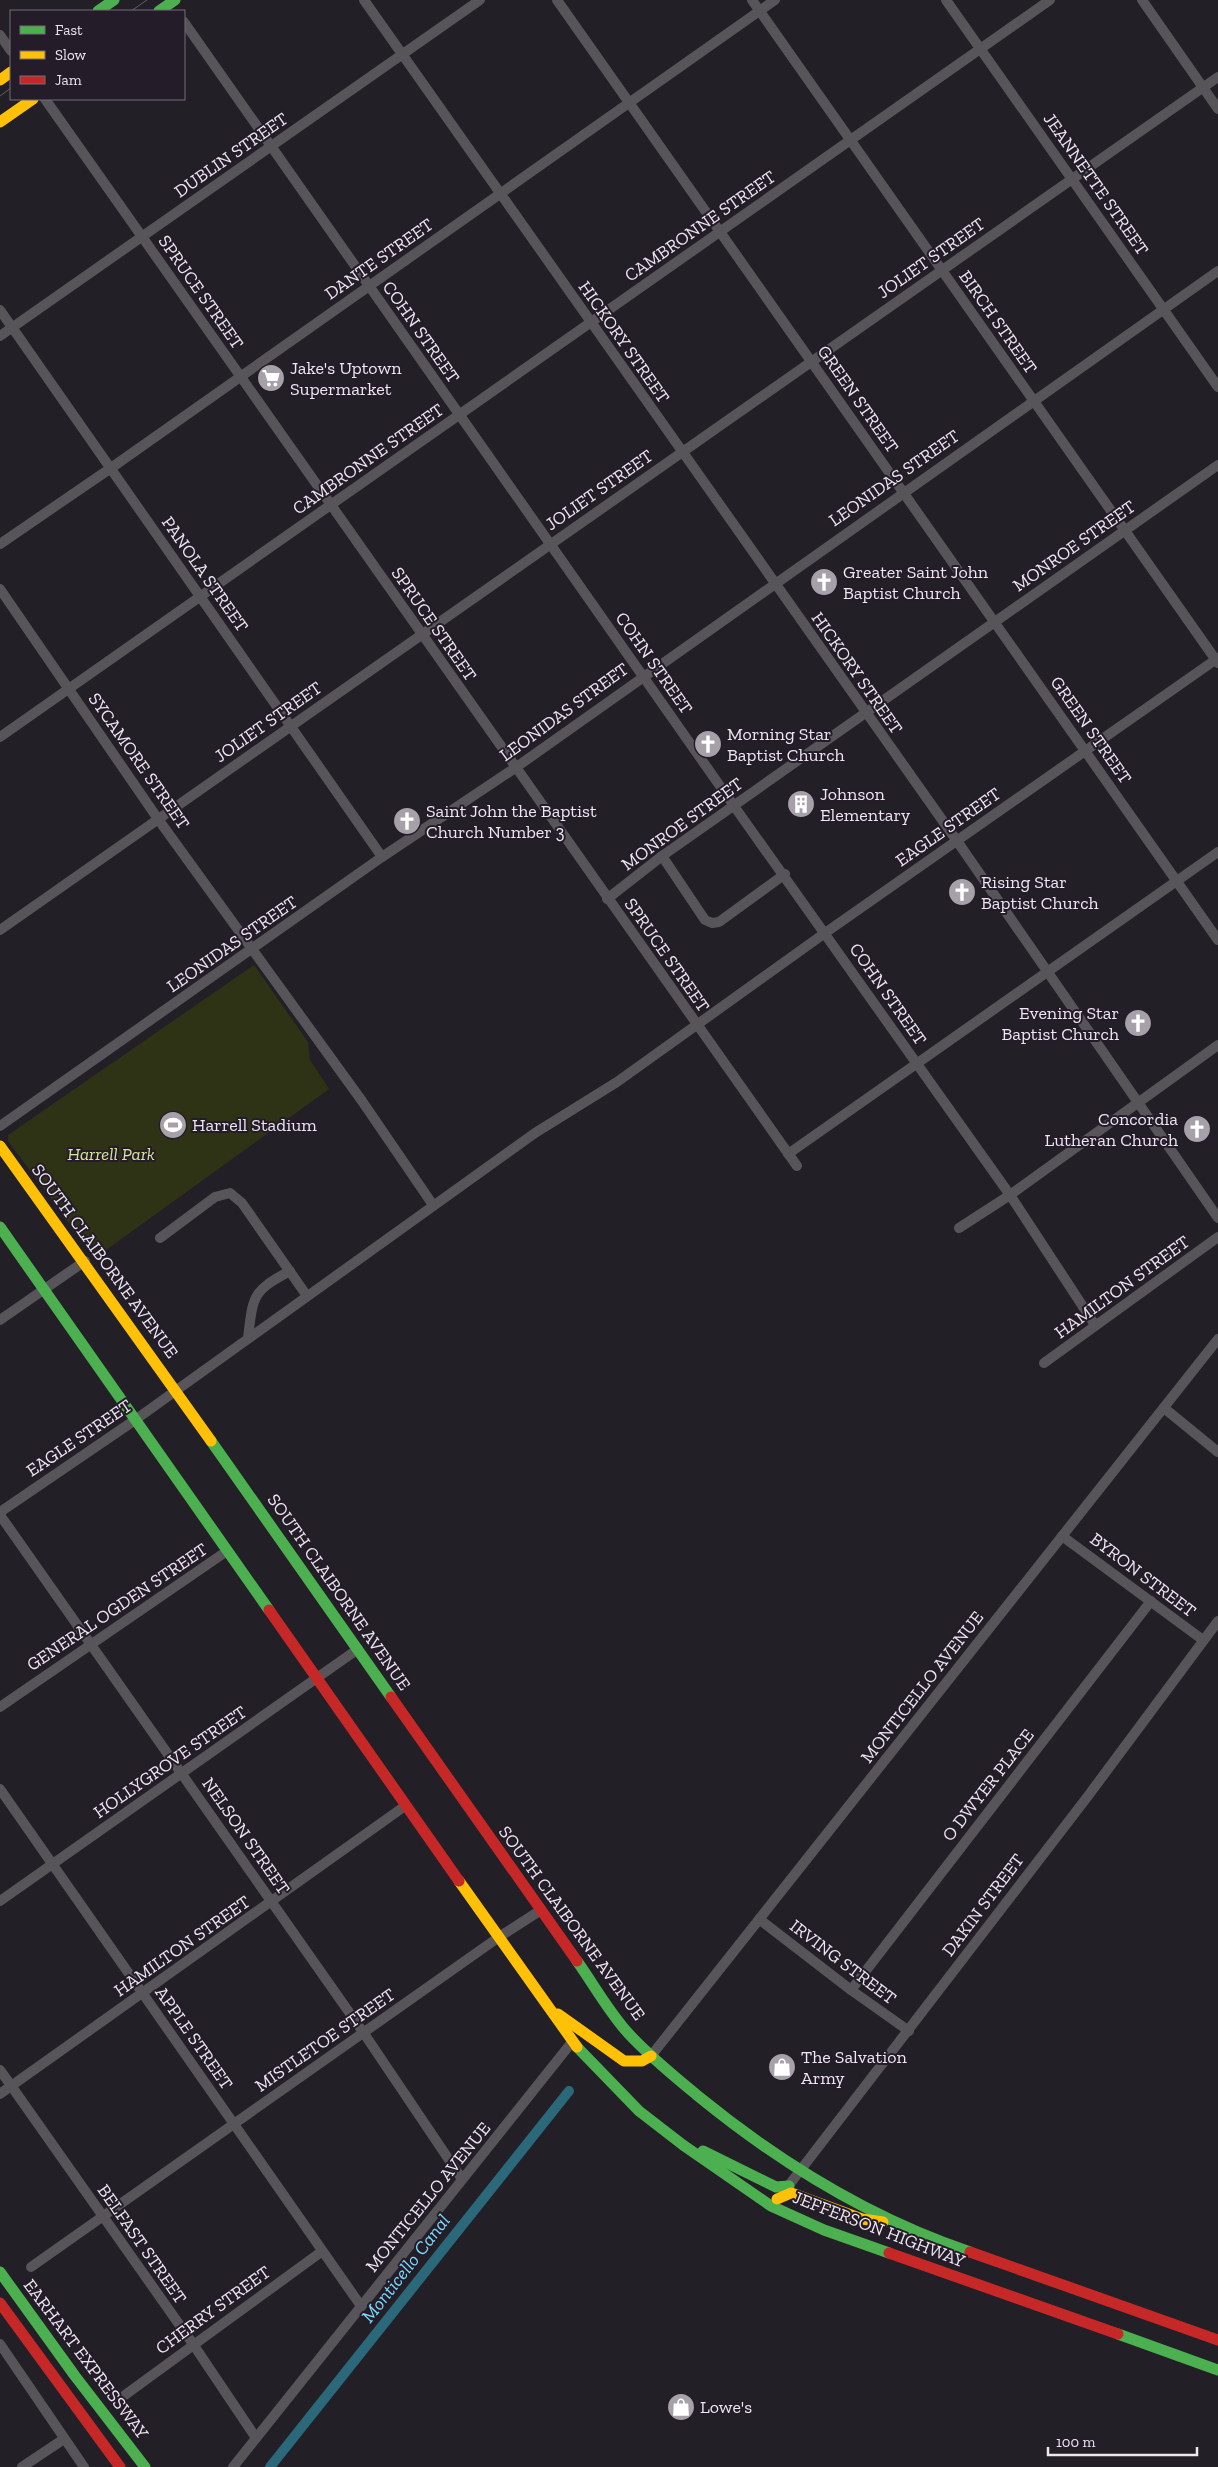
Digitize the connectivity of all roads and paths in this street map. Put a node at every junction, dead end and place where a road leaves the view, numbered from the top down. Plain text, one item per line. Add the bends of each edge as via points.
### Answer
1 (114, 0) edge
2 (364, 0) edge
3 (480, 0) edge
4 (558, 0) edge
5 (752, 0) edge
6 (775, 0) edge
7 (946, 0) edge
8 (1050, 0) edge
9 (1142, 0) edge
10 (173, 4) edge
11 (99, 10) edge
12 (161, 10) edge
13 (760, 11) junction
14 (185, 23) edge
15 (0, 35) edge
16 (980, 49) junction
17 (10, 50) edge
18 (402, 54) junction
19 (1218, 77) edge
20 (1203, 87) junction
21 (33, 100) edge
22 (46, 100) edge
23 (630, 102) junction
24 (1218, 109) edge
25 (0, 122) edge
26 (850, 140) junction
27 (271, 146) junction
28 (1072, 179) junction
29 (500, 194) junction
30 (720, 231) junction
31 (142, 237) junction
32 (942, 270) junction
33 (1218, 271) edge
34 (369, 286) junction
35 (1163, 309) junction
36 (0, 310) edge
37 (591, 322) junction
38 (12, 327) junction
39 (0, 336) edge
40 (812, 361) junction
41 (240, 377) junction
42 (1218, 387) edge
43 (1034, 400) junction
44 (460, 415) junction
45 (682, 452) junction
46 (1218, 465) edge
47 (111, 468) junction
48 (904, 492) junction
49 (331, 505) junction
50 (1125, 530) junction
51 (0, 544) edge
52 (550, 544) junction
53 (774, 583) junction
54 (0, 590) edge
55 (201, 596) junction
56 (995, 622) junction
57 (421, 634) junction
58 (1217, 660) edge
59 (643, 676) junction
60 (69, 689) junction
61 (866, 713) junction
62 (291, 726) junction
63 (0, 738) edge
64 (1086, 750) junction
65 (515, 768) junction
66 (734, 806) junction
67 (158, 819) junction
68 (957, 841) junction
69 (1218, 852) edge
70 (662, 856) junction
71 (382, 857) junction
72 (784, 874) junction
73 (1177, 880) junction
74 (607, 899) junction
75 (0, 930) edge
76 (825, 933) junction
77 (1218, 940) edge
78 (253, 950) junction
79 (1047, 971) junction
80 (697, 1026) junction
81 (1218, 1045) edge
82 (916, 1062) junction
83 (1137, 1102) junction
84 (0, 1126) edge
85 (0, 1146) edge
86 (788, 1154) junction
87 (797, 1166) dead end
88 (1010, 1195) junction
89 (433, 1205) junction
90 (1218, 1218) edge
91 (0, 1227) edge
92 (959, 1228) dead end
93 (1218, 1237) edge
94 (160, 1238) dead end
95 (85, 1261) junction
96 (290, 1271) junction
97 (44, 1289) junction
98 (307, 1296) junction
99 (0, 1320) edge
100 (1095, 1325) junction
101 (248, 1338) junction
102 (1218, 1339) edge
103 (1044, 1363) dead end
104 (176, 1391) junction
105 (1164, 1408) junction
106 (135, 1420) junction
107 (1218, 1452) edge
108 (0, 1513) edge
109 (1062, 1536) junction
110 (227, 1552) junction
111 (1151, 1601) junction
112 (1218, 1621) edge
113 (1203, 1640) junction
114 (91, 1644) junction
115 (358, 1649) junction
116 (316, 1678) junction
117 (0, 1707) edge
118 (182, 1774) junction
119 (0, 1789) edge
120 (405, 1806) junction
121 (52, 1864) junction
122 (0, 1900) edge
123 (272, 1902) junction
124 (541, 1910) junction
125 (759, 1919) junction
126 (499, 1937) junction
127 (851, 1990) junction
128 (143, 1994) junction
129 (549, 2007) junction
130 (909, 2030) junction
131 (364, 2032) junction
132 (572, 2042) junction
133 (651, 2056) junction
134 (0, 2070) edge
135 (11, 2086) junction
136 (0, 2094) edge
137 (234, 2124) junction
138 (688, 2150) junction
139 (801, 2172) junction
140 (462, 2179) junction
141 (789, 2186) junction
142 (774, 2202) junction
143 (102, 2215) junction
144 (893, 2221) junction
145 (321, 2252) junction
146 (31, 2268) dead end
147 (0, 2272) edge
148 (0, 2303) edge
149 (361, 2306) junction
150 (1218, 2340) edge
151 (0, 2344) edge
152 (193, 2344) junction
153 (1218, 2370) edge
154 (125, 2395) dead end
155 (64, 2438) junction
156 (256, 2438) junction
157 (22, 2467) edge
158 (84, 2467) edge
159 (120, 2467) edge
160 (145, 2467) edge
161 (233, 2467) edge

1 - 11 main road
2 - 18 street, HICKORY STREET
3 - 18 street, DUBLIN STREET
4 - 23 street, GREEN STREET
5 - 13 street, BIRCH STREET
6 - 13 street, DANTE STREET
7 - 16 street, JEANNETTE STREET
8 - 16 street, CAMBRONNE STREET
9 - 20 street
10 - 12 main road
13 - 23 street, DANTE STREET
13 - 26 street, BIRCH STREET
14 - 27 street, COHN STREET
15 - 17 street
16 - 26 street, CAMBRONNE STREET
16 - 28 street, JEANNETTE STREET
18 - 27 street, DUBLIN STREET
18 - 29 street, HICKORY STREET
19 - 20 street, JOLIET STREET
20 - 24 street
20 - 28 street, JOLIET STREET
21 - 25 main road
22 - 31 street, SPRUCE STREET
23 - 29 street, DANTE STREET
23 - 30 street, GREEN STREET
26 - 30 street, CAMBRONNE STREET
26 - 32 street, BIRCH STREET
27 - 31 street, DUBLIN STREET
27 - 34 street, COHN STREET
28 - 32 street, JOLIET STREET
28 - 35 street, JEANNETTE STREET
29 - 34 street, DANTE STREET
29 - 37 street, HICKORY STREET
30 - 37 street, CAMBRONNE STREET
30 - 40 street, GREEN STREET
31 - 38 street, DUBLIN STREET
31 - 41 street, SPRUCE STREET
32 - 40 street, JOLIET STREET
32 - 43 street, BIRCH STREET
33 - 35 street, LEONIDAS STREET
34 - 41 street, DANTE STREET
34 - 44 street, COHN STREET
35 - 42 street, JEANNETTE STREET
35 - 43 street, LEONIDAS STREET
36 - 38 street, PANOLA STREET
37 - 44 street, CAMBRONNE STREET
37 - 45 street, HICKORY STREET
38 - 39 street, DUBLIN STREET
38 - 47 street, PANOLA STREET
40 - 45 street, JOLIET STREET
40 - 48 street, GREEN STREET
41 - 47 street, DANTE STREET
41 - 49 street, SPRUCE STREET
43 - 48 street, LEONIDAS STREET
43 - 50 street, BIRCH STREET
44 - 49 street, CAMBRONNE STREET
44 - 52 street, COHN STREET
45 - 52 street, JOLIET STREET
45 - 53 street, HICKORY STREET
46 - 50 street, MONROE STREET
47 - 51 street, DANTE STREET
47 - 55 street, PANOLA STREET
48 - 53 street, LEONIDAS STREET
48 - 56 street, GREEN STREET
49 - 55 street, CAMBRONNE STREET
49 - 57 street, SPRUCE STREET
50 - 56 street, MONROE STREET
50 - 58 street, BIRCH STREET
52 - 57 street, JOLIET STREET
52 - 59 street, COHN STREET
53 - 59 street, LEONIDAS STREET
53 - 61 street, HICKORY STREET
54 - 60 street, SYCAMORE STREET
55 - 60 street, CAMBRONNE STREET
55 - 62 street, PANOLA STREET
56 - 61 street, MONROE STREET
56 - 64 street, GREEN STREET
57 - 62 street, JOLIET STREET
57 - 65 street, SPRUCE STREET
58 - 64 street, EAGLE STREET
59 - 65 street, LEONIDAS STREET
59 - 66 street, COHN STREET
60 - 63 street, CAMBRONNE STREET
60 - 67 street, SYCAMORE STREET
61 - 66 street, MONROE STREET
61 - 68 street, HICKORY STREET
62 - 67 street, JOLIET STREET
62 - 71 street, PANOLA STREET
64 - 68 street, EAGLE STREET
64 - 73 street, GREEN STREET
65 - 71 street, LEONIDAS STREET
65 - 74 street, SPRUCE STREET
66 - 70 street, MONROE STREET
66 - 72 street, COHN STREET
67 - 75 street, JOLIET STREET
67 - 78 street, SYCAMORE STREET
68 - 76 street, EAGLE STREET
68 - 79 street, HICKORY STREET
69 - 73 street
70 - 72 street via 705,920 712,923 719,922
70 - 74 street, MONROE STREET
71 - 78 street, LEONIDAS STREET
72 - 76 street, COHN STREET
73 - 77 street, GREEN STREET
73 - 79 street
74 - 80 street, SPRUCE STREET
76 - 80 street, EAGLE STREET
76 - 82 street, COHN STREET
78 - 84 street, LEONIDAS STREET
78 - 89 street, SYCAMORE STREET via 362,1100
79 - 82 street
79 - 83 street, HICKORY STREET
80 - 86 street, SPRUCE STREET
80 - 89 street, EAGLE STREET
81 - 83 street
82 - 86 street
82 - 88 street, COHN STREET
83 - 88 street
83 - 90 street, HICKORY STREET
85 - 95 main road, SOUTH CLAIBORNE AVENUE
86 - 87 street, SPRUCE STREET
88 - 92 street
88 - 100 street, COHN STREET
89 - 98 street, EAGLE STREET
91 - 97 main road
93 - 100 street, HAMILTON STREET
94 - 96 street via 215,1197 230,1193 242,1203
95 - 97 street
95 - 104 main road, SOUTH CLAIBORNE AVENUE
96 - 98 street
96 - 101 street via 257,1293
97 - 99 street
97 - 106 main road
98 - 101 street, EAGLE STREET
100 - 103 street, HAMILTON STREET
101 - 104 street, EAGLE STREET
102 - 105 street, MONTICELLO AVENUE
104 - 106 street, EAGLE STREET
104 - 115 main road, SOUTH CLAIBORNE AVENUE
105 - 107 street
105 - 109 street, MONTICELLO AVENUE
106 - 108 street, EAGLE STREET
106 - 110 main road
108 - 114 street, NELSON STREET
109 - 111 street, BYRON STREET
109 - 125 street, MONTICELLO AVENUE
110 - 114 street, GENERAL OGDEN STREET
110 - 116 main road
111 - 113 street, BYRON STREET
111 - 127 street, O DWYER PLACE
112 - 113 street, DAKIN STREET
113 - 130 street, DAKIN STREET
114 - 117 street, GENERAL OGDEN STREET
114 - 118 street, NELSON STREET
115 - 116 street, HOLLYGROVE STREET
115 - 124 main road, SOUTH CLAIBORNE AVENUE
116 - 118 street, HOLLYGROVE STREET
116 - 120 main road
118 - 121 street, HOLLYGROVE STREET
118 - 123 street, NELSON STREET
119 - 121 street, APPLE STREET
120 - 123 street, HAMILTON STREET
120 - 126 main road
121 - 122 street, HOLLYGROVE STREET
121 - 128 street, APPLE STREET
123 - 128 street, HAMILTON STREET
123 - 131 street, NELSON STREET
124 - 126 street, MISTLETOE STREET
124 - 133 main road, SOUTH CLAIBORNE AVENUE via 617,2018
125 - 127 street, IRVING STREET
125 - 133 street, MONTICELLO AVENUE
126 - 129 main road
126 - 131 street, MISTLETOE STREET
127 - 130 street, IRVING STREET
128 - 135 street, HAMILTON STREET
128 - 137 street, APPLE STREET
129 - 132 main road
129 - 133 main road via 624,2061 642,2062
130 - 139 street, DAKIN STREET
131 - 137 street, MISTLETOE STREET
131 - 140 street, NELSON STREET
132 - 138 main road, JEFFERSON HIGHWAY via 639,2111
132 - 140 street, MONTICELLO AVENUE
133 - 139 main road, JEFFERSON HIGHWAY via 744,2133
134 - 135 street, BELFAST STREET
135 - 136 street, HAMILTON STREET
135 - 143 street, BELFAST STREET
137 - 143 street, MISTLETOE STREET
137 - 145 street, APPLE STREET
138 - 141 main road via 702,2151 776,2187
138 - 142 main road, JEFFERSON HIGHWAY
139 - 141 street, DAKIN STREET
139 - 144 main road, JEFFERSON HIGHWAY
140 - 149 street, MONTICELLO AVENUE
141 - 142 street, DAKIN STREET
142 - 144 main road via 791,2194 862,2219
142 - 153 main road, JEFFERSON HIGHWAY via 824,2230
143 - 146 street, MISTLETOE STREET
143 - 152 street, BELFAST STREET
144 - 150 main road, JEFFERSON HIGHWAY via 939,2241
145 - 149 street, APPLE STREET
145 - 152 street, CHERRY STREET
147 - 160 main road, EARHART EXPRESSWAY
148 - 159 main road, EARHART EXPRESSWAY
149 - 156 street, MONTICELLO AVENUE
151 - 155 street
152 - 154 street, CHERRY STREET
152 - 156 street, BELFAST STREET
155 - 157 street
155 - 158 street
156 - 161 street

